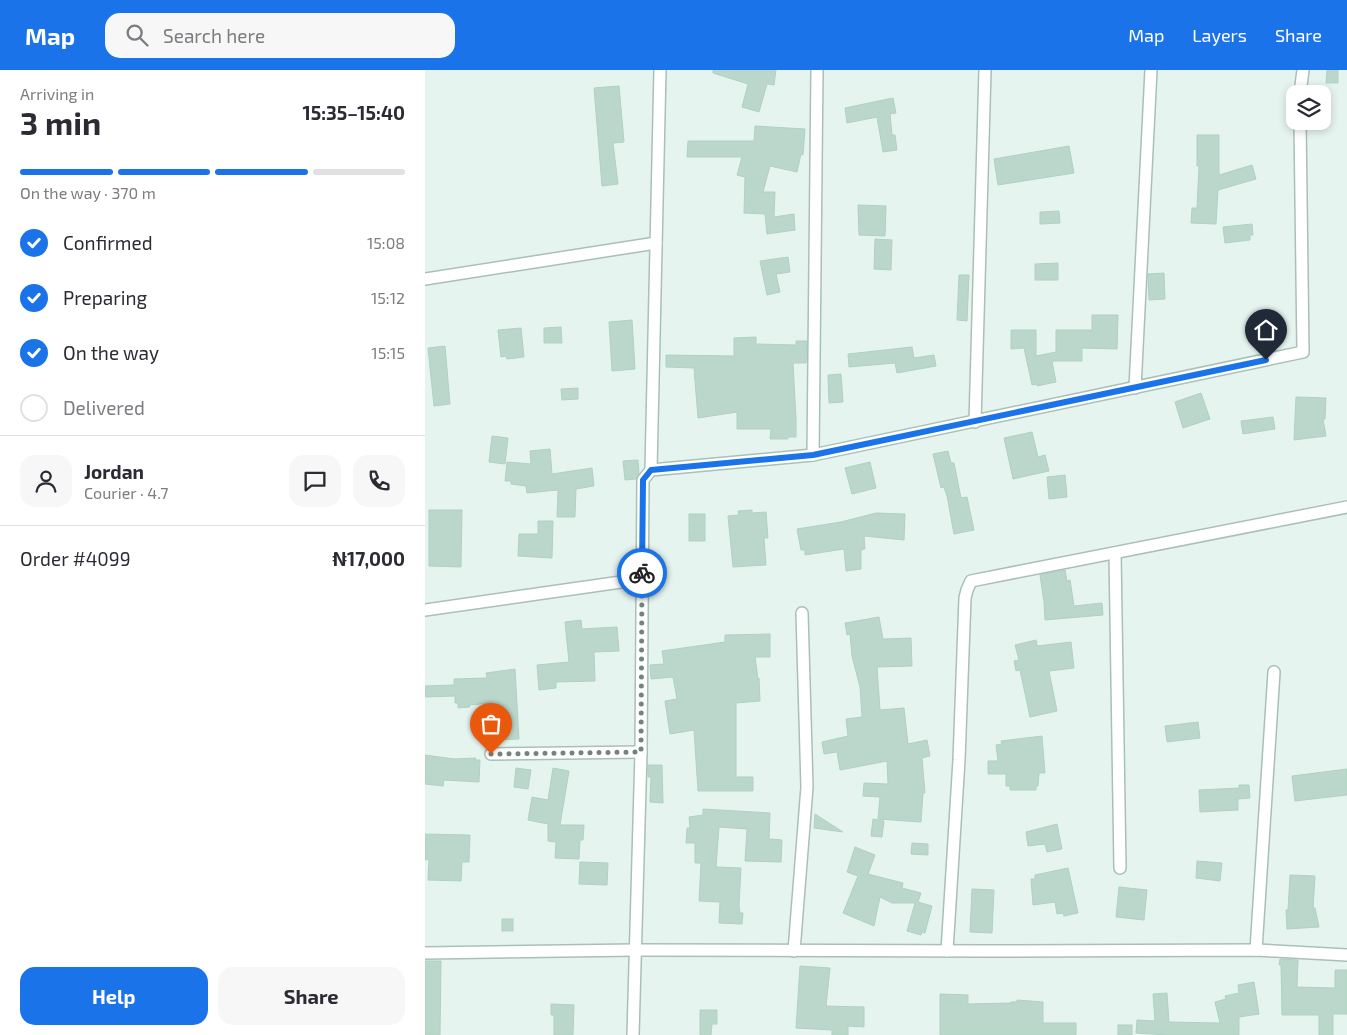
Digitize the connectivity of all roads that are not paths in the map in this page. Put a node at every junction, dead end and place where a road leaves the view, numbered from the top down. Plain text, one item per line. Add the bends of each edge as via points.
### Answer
1 (660, 70) edge
2 (817, 70) edge
3 (985, 70) edge
4 (1151, 70) edge
5 (1303, 70) edge
6 (1301, 85) edge
7 (1300, 130) edge
8 (656, 243) junction
9 (425, 279) edge
10 (1135, 388) junction
11 (975, 422) junction
12 (813, 455) junction
13 (651, 470) junction
14 (1347, 507) edge
15 (1115, 553) junction
16 (642, 579) junction
17 (425, 610) edge
18 (802, 613) dead end
19 (1274, 672) dead end
20 (641, 752) junction
21 (491, 754) dead end
22 (1120, 868) dead end
23 (635, 950) junction
24 (1256, 950) junction
25 (794, 951) junction
26 (947, 952) junction
27 (425, 953) edge
28 (1347, 955) edge
29 (633, 1035) edge

1 - 8 street
2 - 12 street
3 - 11 street
4 - 10 street
5 - 6 street
7 - 10 street via 1303,352
8 - 9 street
8 - 13 street
10 - 11 street
11 - 12 street
12 - 13 street
13 - 16 street via 643,480
14 - 15 street
15 - 22 street
15 - 26 street via 971,581 967,590
16 - 17 street
16 - 20 street
18 - 25 street via 807,786
19 - 24 street
20 - 21 street
20 - 23 street
23 - 25 street
23 - 27 street
23 - 29 street
24 - 26 street
24 - 28 street
25 - 26 street

